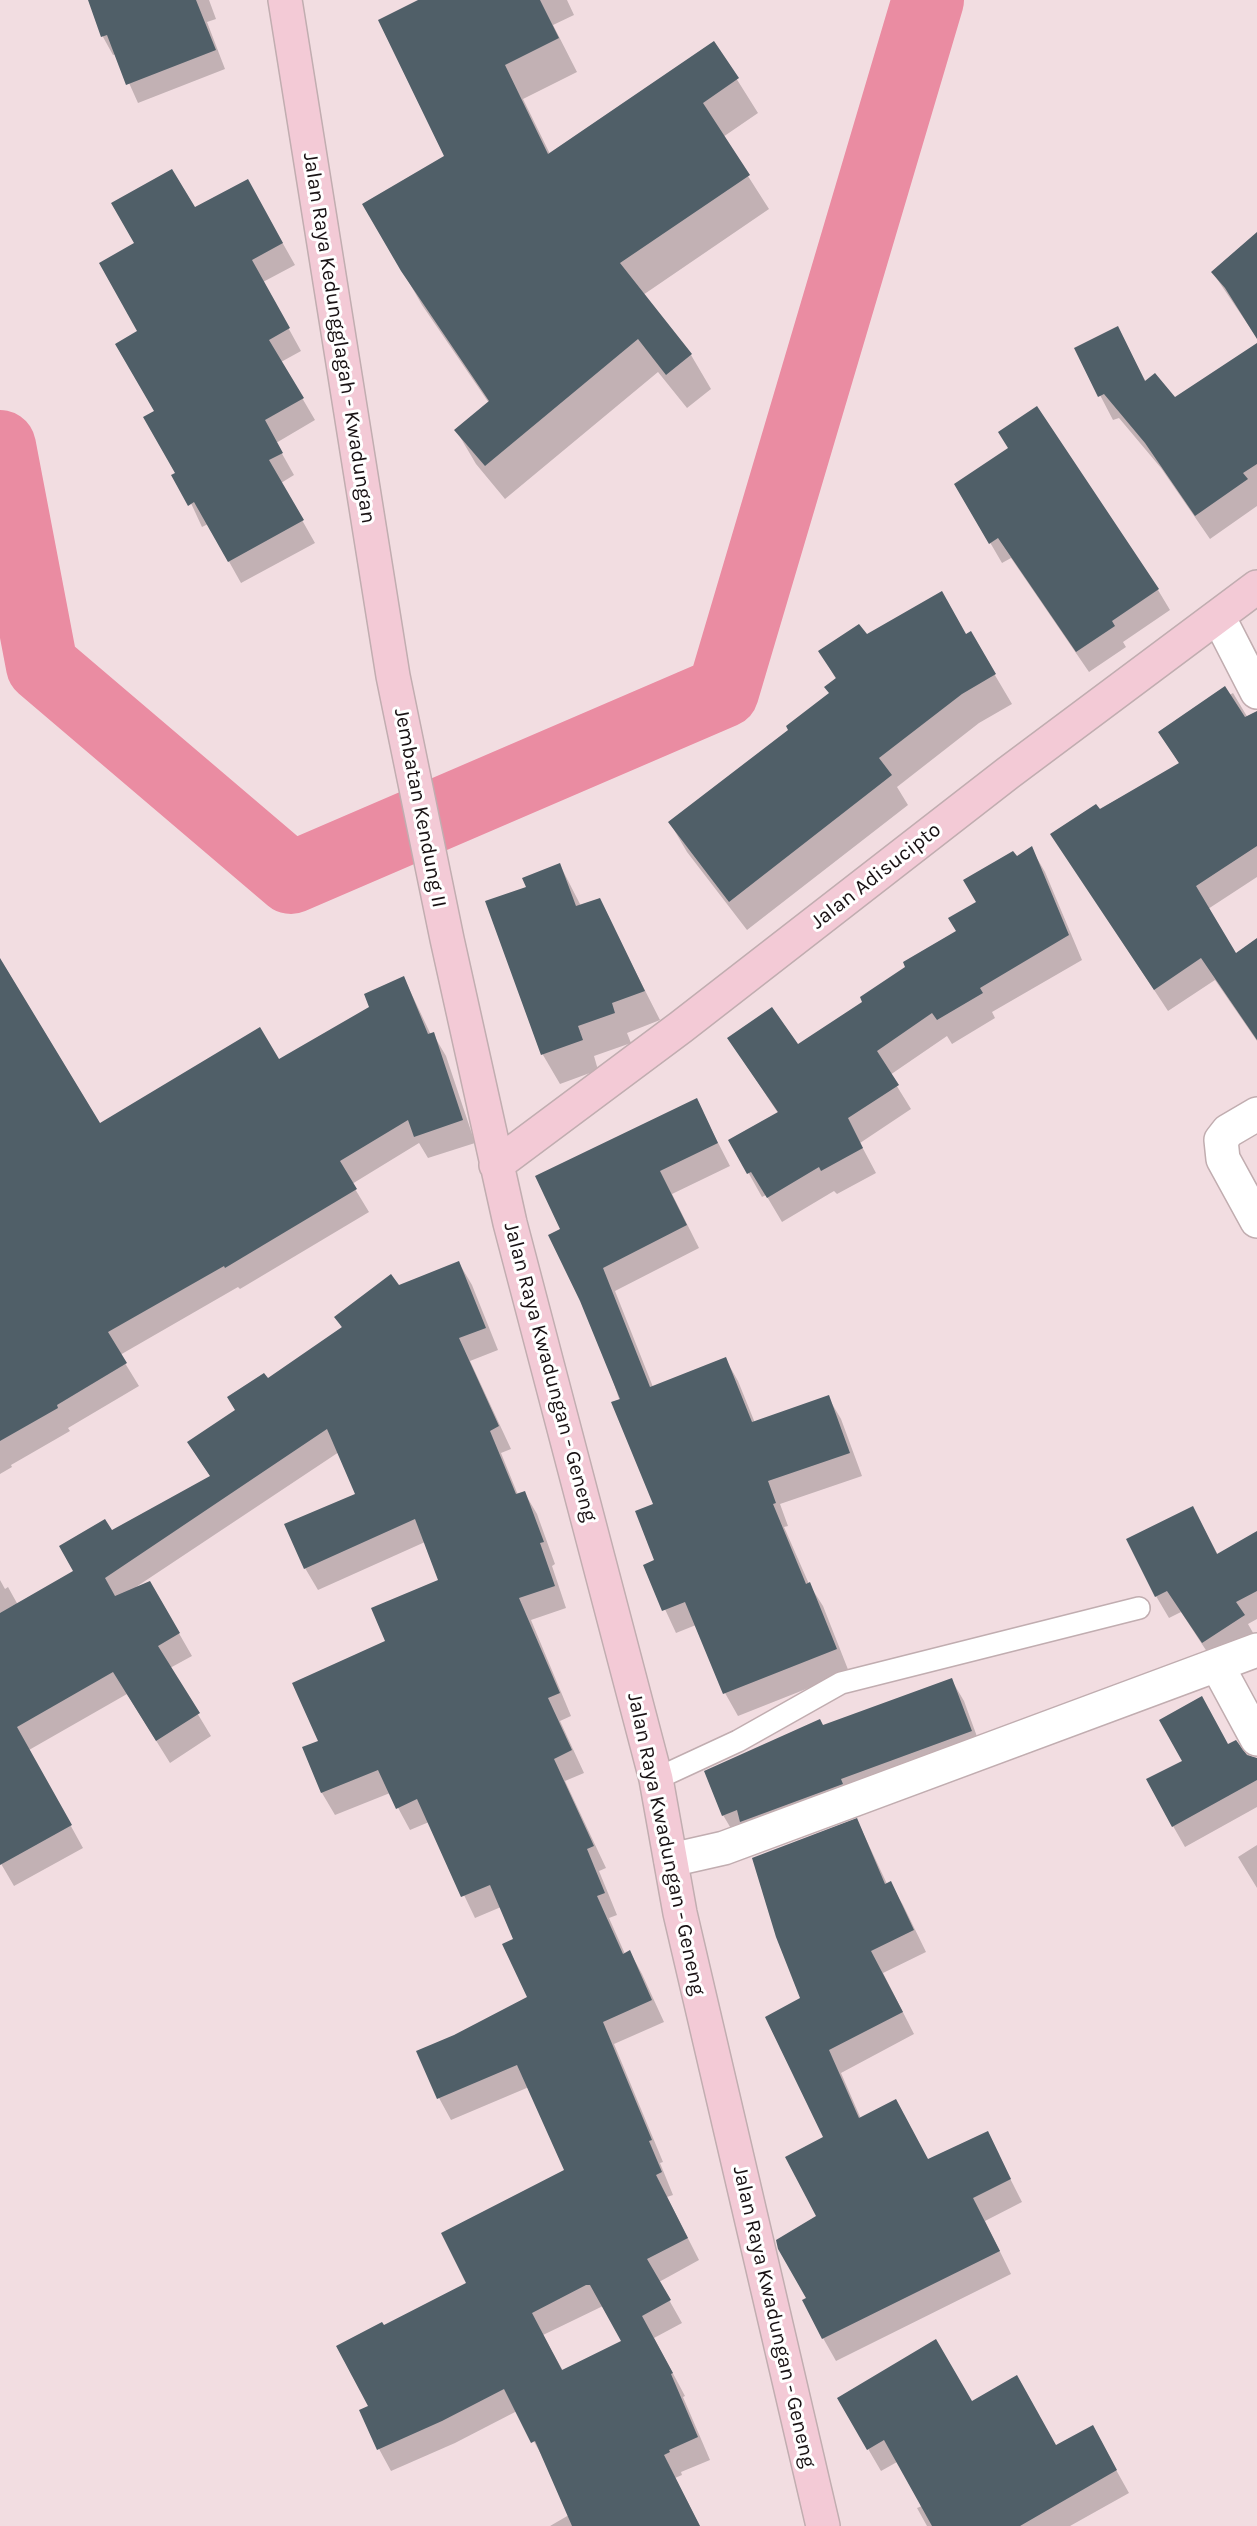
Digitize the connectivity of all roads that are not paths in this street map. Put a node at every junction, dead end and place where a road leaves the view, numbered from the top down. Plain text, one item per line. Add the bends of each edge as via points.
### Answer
1 (285, 0) edge
2 (1257, 587) edge
3 (1219, 618) junction
4 (393, 676) joint
5 (1257, 693) edge
6 (1257, 1114) edge
7 (496, 1165) junction
8 (1257, 1221) edge
9 (1139, 1608) dead end
10 (1257, 1650) edge
11 (1217, 1665) junction
12 (1257, 1739) edge
13 (656, 1779) junction
14 (671, 1860) junction
15 (823, 2526) edge

1 - 4 main road, Jalan Raya Kedungglagah - Kwadungan
2 - 3 main road, Jalan Adisucipto
3 - 5 street
3 - 7 main road, Jalan Adisucipto via 1008,773 691,1020
4 - 7 main road, Jembatan Kendung II
6 - 8 street via 1228,1131 1221,1140 1223,1159
7 - 13 main road, Jalan Raya Kwadungan - Geneng
9 - 13 lane via 841,1683 738,1741
10 - 11 street
11 - 12 street
11 - 14 street via 724,1848
13 - 14 main road, Jalan Raya Kwadungan - Geneng
14 - 15 main road, Jalan Raya Kwadungan - Geneng via 680,1913

